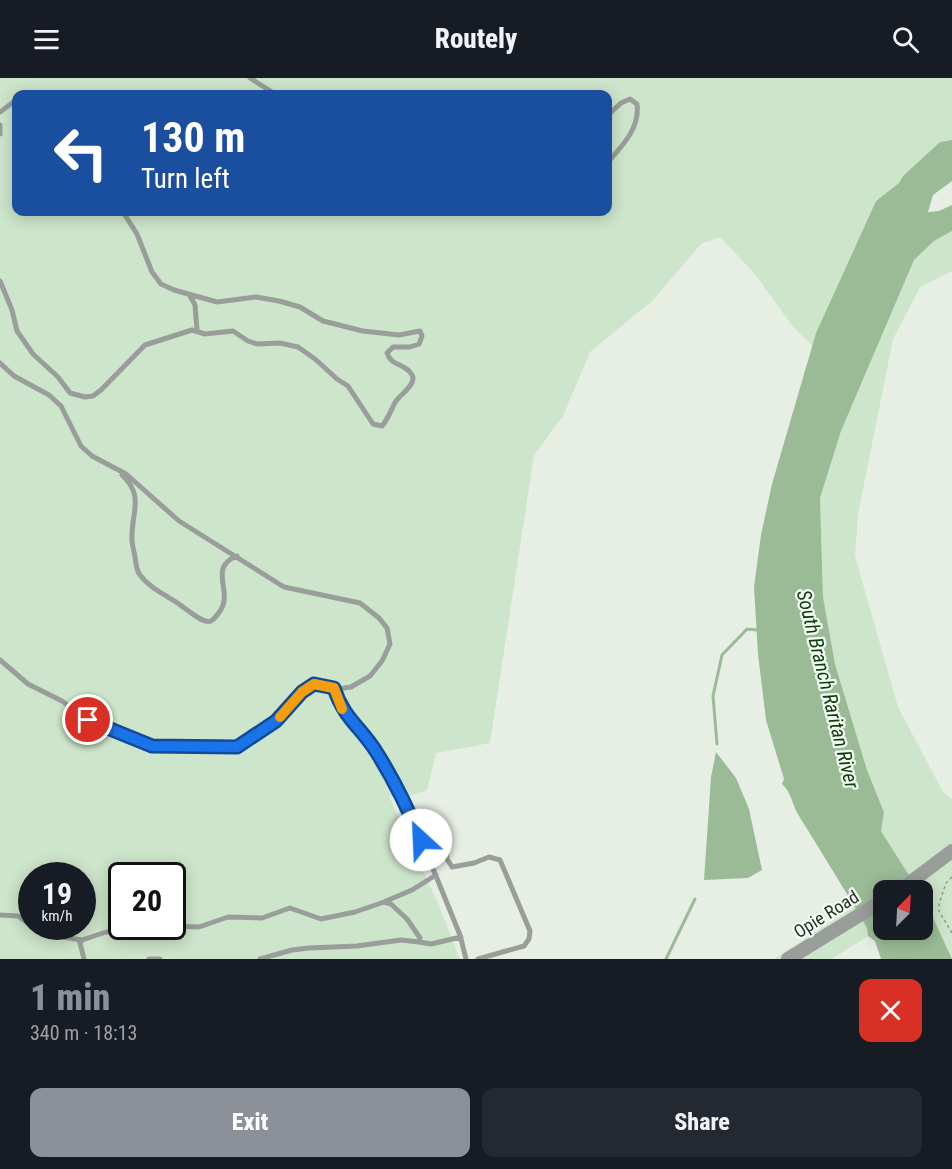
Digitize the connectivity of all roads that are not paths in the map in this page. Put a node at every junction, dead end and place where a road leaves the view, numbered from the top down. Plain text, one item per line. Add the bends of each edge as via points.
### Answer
1 (250, 78) edge
2 (269, 90) edge
3 (612, 112) edge
4 (0, 125) edge
5 (0, 134) edge
6 (612, 157) edge
7 (126, 216) edge
8 (0, 281) edge
9 (190, 296) junction
10 (196, 330) junction
11 (0, 363) edge
12 (70, 393) junction
13 (61, 406) junction
14 (104, 462) junction
15 (237, 556) junction
16 (0, 660) edge
17 (334, 688) junction
18 (339, 705) joint
19 (443, 822) dead end
20 (952, 851) edge
21 (436, 875) junction
22 (916, 880) edge
23 (384, 902) junction
24 (873, 907) edge
25 (0, 915) edge
26 (18, 916) edge
27 (186, 927) edge
28 (461, 938) junction
29 (82, 940) edge
30 (419, 942) junction
31 (84, 959) edge
32 (149, 959) edge
33 (160, 959) edge
34 (260, 959) edge
35 (466, 959) edge
36 (478, 959) edge
37 (788, 959) edge

1 - 2 lane
3 - 6 lane via 630,99 638,104 631,134
4 - 5 lane
7 - 9 lane via 161,284
8 - 12 lane via 17,331
9 - 10 lane via 195,305
9 - 10 lane via 217,302 242,297 268,299 300,307 322,321 345,328 387,335 420,331 422,336 419,344 393,347 387,352 413,378 387,421 378,427 348,386 298,347 256,344 233,332 212,334
10 - 12 lane via 145,345 93,396 85,398
11 - 13 lane
12 - 13 lane
13 - 14 lane via 81,446
14 - 15 lane via 126,474 179,521
14 - 15 lane via 133,489 132,538 137,572 156,591 199,618 212,621 225,598 223,567
15 - 17 lane via 285,587 360,603 387,628 390,644 370,676 351,687
16 - 17 lane via 28,684 88,720 152,746 237,747 276,721 314,684
17 - 18 street
18 - 21 lane via 376,751 414,822
19 - 36 lane via 447,859 452,867 489,857 500,860 530,930 524,946
20 - 22 street
21 - 23 lane
21 - 28 lane
23 - 27 lane via 321,918 290,908 262,918 228,917 199,927
23 - 30 lane via 407,919
24 - 37 street, Opie Road
25 - 26 lane
28 - 30 lane via 432,944
28 - 35 lane
29 - 31 lane
30 - 34 lane via 309,948
32 - 33 lane

